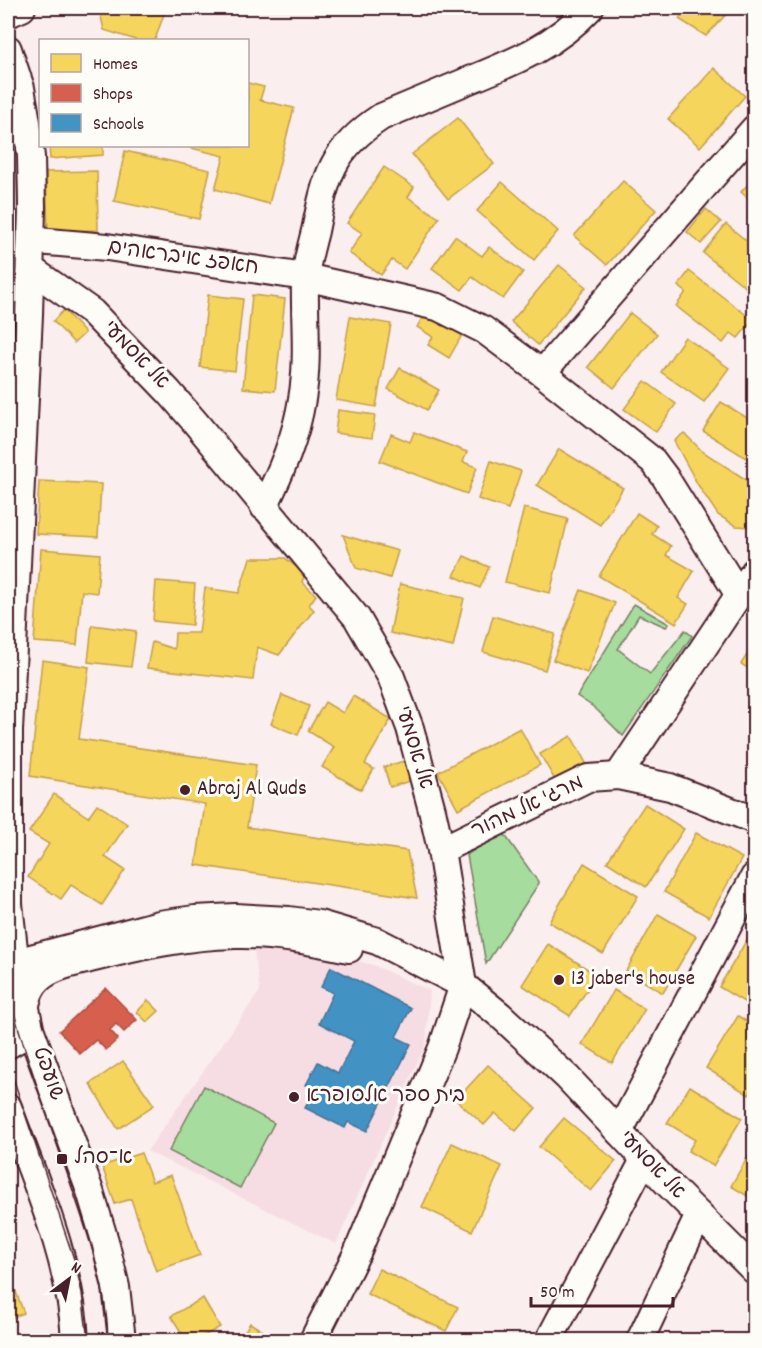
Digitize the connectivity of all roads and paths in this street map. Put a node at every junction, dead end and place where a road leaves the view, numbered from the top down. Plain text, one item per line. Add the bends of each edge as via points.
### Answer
1 (22, 8) edge
2 (590, 8) edge
3 (8, 14) edge
4 (8, 49) edge
5 (754, 129) edge
6 (60, 244) junction
7 (19, 245) edge
8 (8, 253) edge
9 (30, 270) junction
10 (305, 277) junction
11 (57, 287) junction
12 (542, 373) junction
13 (264, 507) junction
14 (750, 581) edge
15 (618, 776) junction
16 (754, 820) edge
17 (441, 850) junction
18 (754, 877) edge
19 (11, 920) junction
20 (62, 948) junction
21 (11, 962) edge
22 (464, 985) junction
23 (28, 1018) junction
24 (8, 1045) edge
25 (8, 1107) edge
26 (619, 1132) junction
27 (644, 1160) junction
28 (699, 1215) junction
29 (754, 1269) edge
30 (75, 1341) edge
31 (122, 1341) edge
32 (313, 1341) edge
33 (549, 1341) edge
34 (640, 1341) edge

1 - 3 street
2 - 10 street via 543,47 381,117 363,129 332,166
4 - 7 street, שועפט via 21,88 31,157
5 - 12 street
6 - 7 street
6 - 10 street, חאפז איבראהים via 107,247
6 - 11 street via 49,257 48,265
7 - 9 street, שועפט
8 - 9 street, אל אסמעי
9 - 11 street, אל אסמעי
9 - 19 street, שועפט via 9,731
10 - 12 street, חאפז איבראהים via 438,307 484,330
10 - 13 street via 302,399 283,469
11 - 13 street, אל אסמעי via 92,312 170,392
12 - 14 street, חאפז איבראהים via 652,461
13 - 17 street, אל אסמעי via 357,618 391,677 410,728
14 - 15 street
15 - 16 street, מרג' אל מהור via 670,787
15 - 17 street, מרג' אל מהור via 588,778
17 - 22 street, אל אסמעי
18 - 26 street
19 - 20 street via 31,939
19 - 21 street, שועפט
20 - 21 street
20 - 22 street via 195,919 289,920 377,941
21 - 23 street, שועפט
22 - 23 street via 386,958 339,947 235,935 162,942 64,966 39,979 28,994
22 - 26 street, אל אסמעי via 567,1077
22 - 32 street via 357,1253
23 - 24 street via 20,1038
23 - 31 street, שועפט via 105,1241 116,1287
25 - 30 street via 59,1253
26 - 27 street, אל אסמעי
27 - 28 street, אל אסמעי
27 - 33 street
28 - 29 street, אל אסמעי
28 - 34 street

